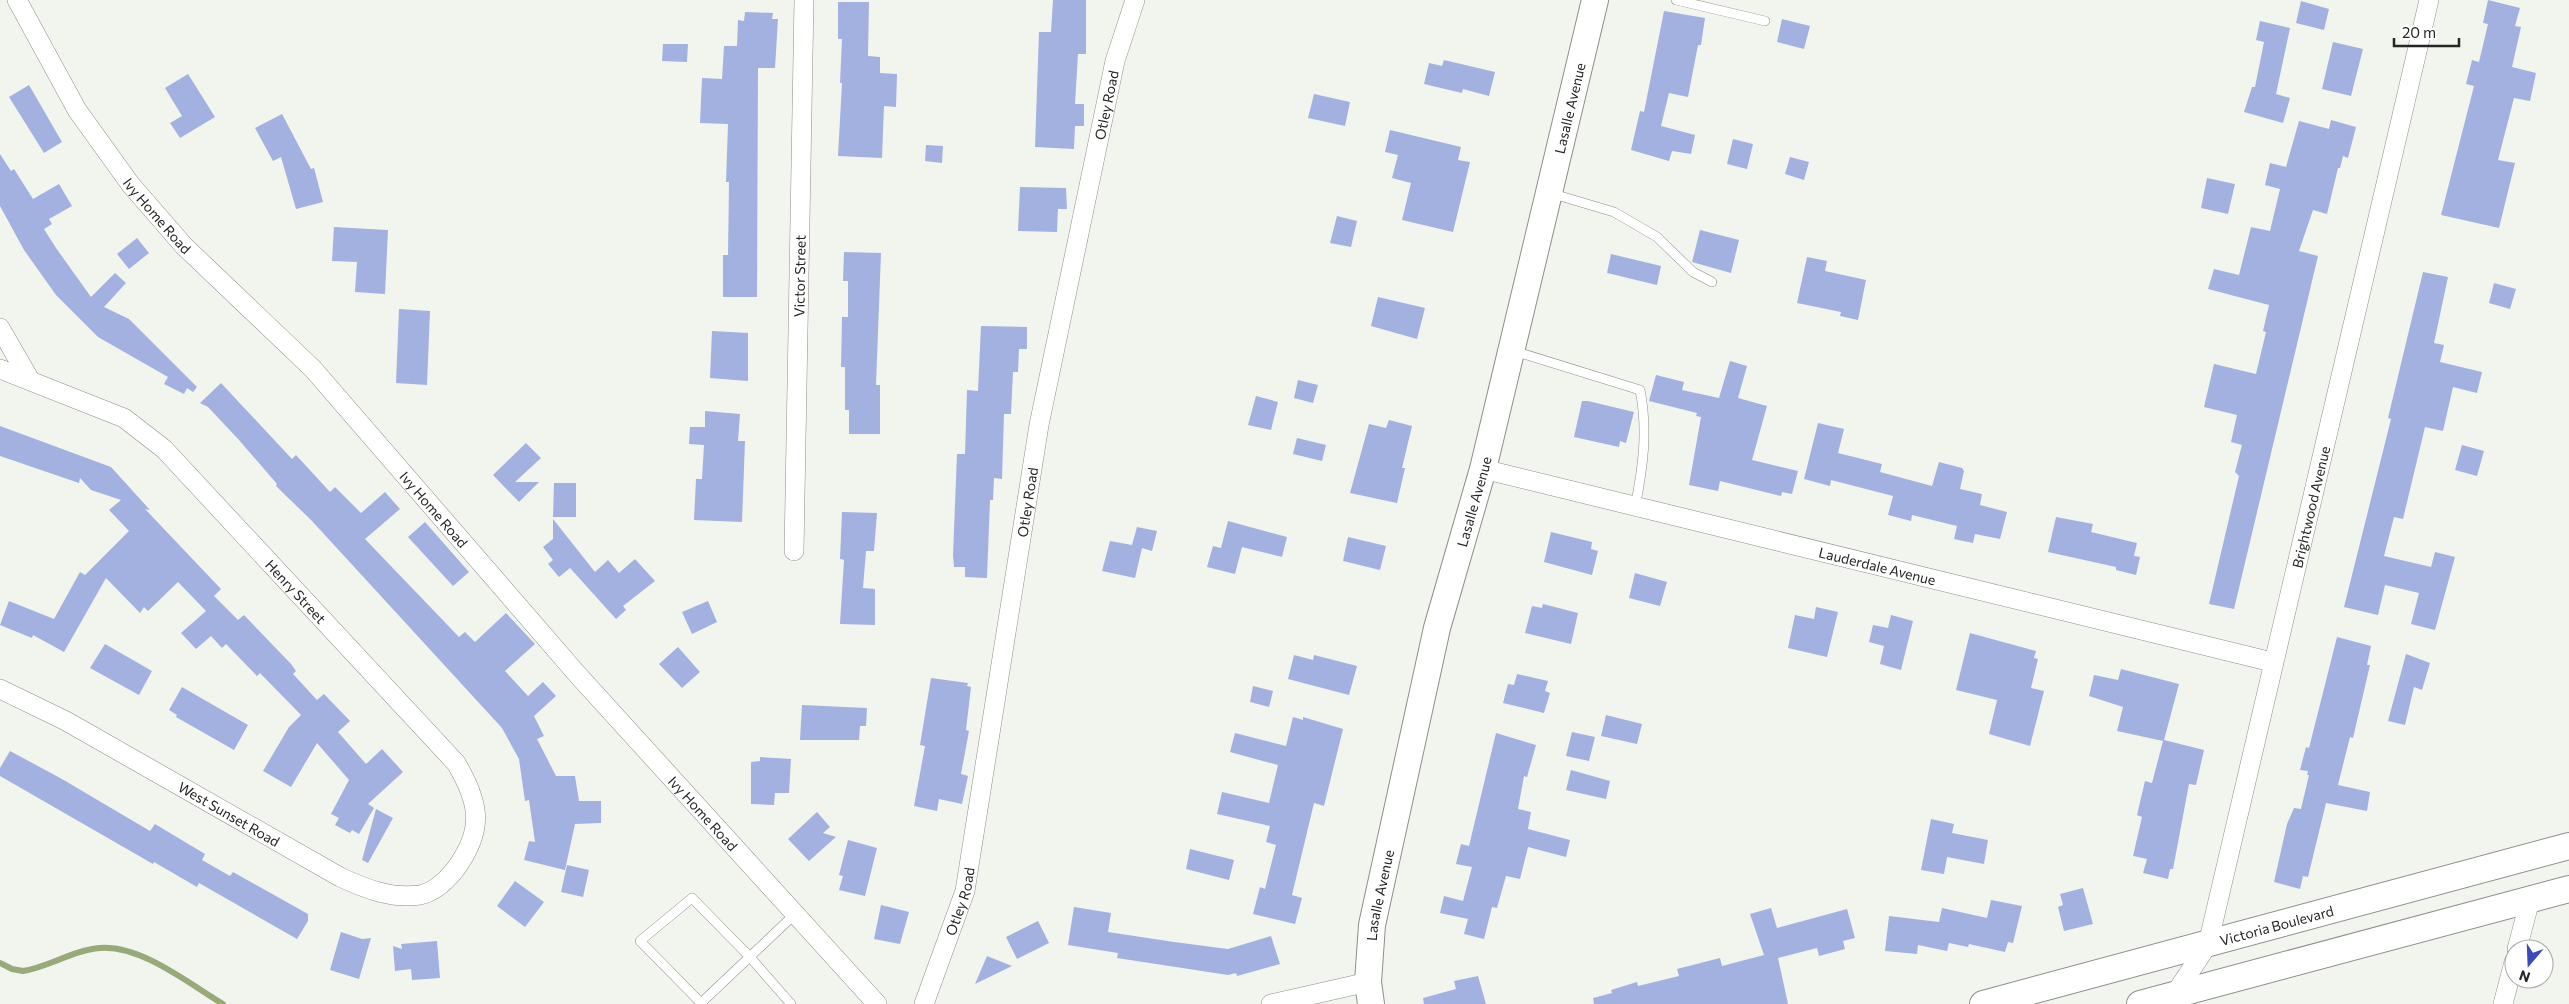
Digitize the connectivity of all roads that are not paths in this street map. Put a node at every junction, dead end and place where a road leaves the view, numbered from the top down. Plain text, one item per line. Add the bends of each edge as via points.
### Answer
1 (16, 0) edge
2 (804, 0) edge
3 (1135, 0) edge
4 (1595, 0) edge
5 (1676, 0) edge
6 (2429, 0) edge
7 (1765, 21) dead end
8 (1550, 193) junction
9 (1712, 282) dead end
10 (0, 328) edge
11 (1512, 350) junction
12 (0, 369) edge
13 (30, 380) junction
14 (1483, 469) junction
15 (1635, 507) junction
16 (794, 551) dead end
17 (2272, 662) junction
18 (0, 689) edge
19 (2569, 846) edge
20 (459, 865) joint
21 (2569, 889) edge
22 (2530, 900) junction
23 (794, 914) junction
24 (2520, 939) edge
25 (2208, 944) junction
26 (749, 956) junction
27 (2507, 989) edge
28 (1369, 993) edge
29 (2171, 1000) edge
30 (701, 1003) edge
31 (791, 1004) edge
32 (877, 1004) edge
33 (924, 1004) edge
34 (1272, 1004) edge
35 (1983, 1004) edge
36 (2140, 1004) edge
37 (2503, 1004) edge

1 - 23 street, Ivy Home Road via 77,110 130,185 184,246 313,370 577,674
2 - 16 street, Victor Street
3 - 33 street, Otley Road via 1115,61 1039,425 965,891
4 - 8 main road, Lasalle Avenue
5 - 7 lane
6 - 17 street, Brightwood Avenue
8 - 9 lane via 1614,212 1657,237 1693,272
8 - 11 main road, Lasalle Avenue
10 - 13 street
11 - 14 main road, Lasalle Avenue
11 - 15 lane via 1640,390 1645,434
12 - 13 street, Henry Street
13 - 20 street, Henry Street via 124,418 164,449 445,750 470,787 476,810 474,837
14 - 15 street, Lauderdale Avenue
14 - 28 main road, Lasalle Avenue via 1437,628 1372,925
15 - 17 street, Lauderdale Avenue
17 - 25 street, Brightwood Avenue
18 - 20 street, West Sunset Road via 66,721 365,889 386,894 422,894 438,888
19 - 25 main road, Victoria Boulevard
21 - 22 main road
22 - 24 street
22 - 29 main road
23 - 26 lane
23 - 32 street, Ivy Home Road
25 - 29 street, Brightwood Avenue
25 - 35 main road, Victoria Boulevard
26 - 30 lane
26 - 30 lane via 692,898 640,942
26 - 31 lane
27 - 37 street
28 - 34 street
29 - 36 main road

